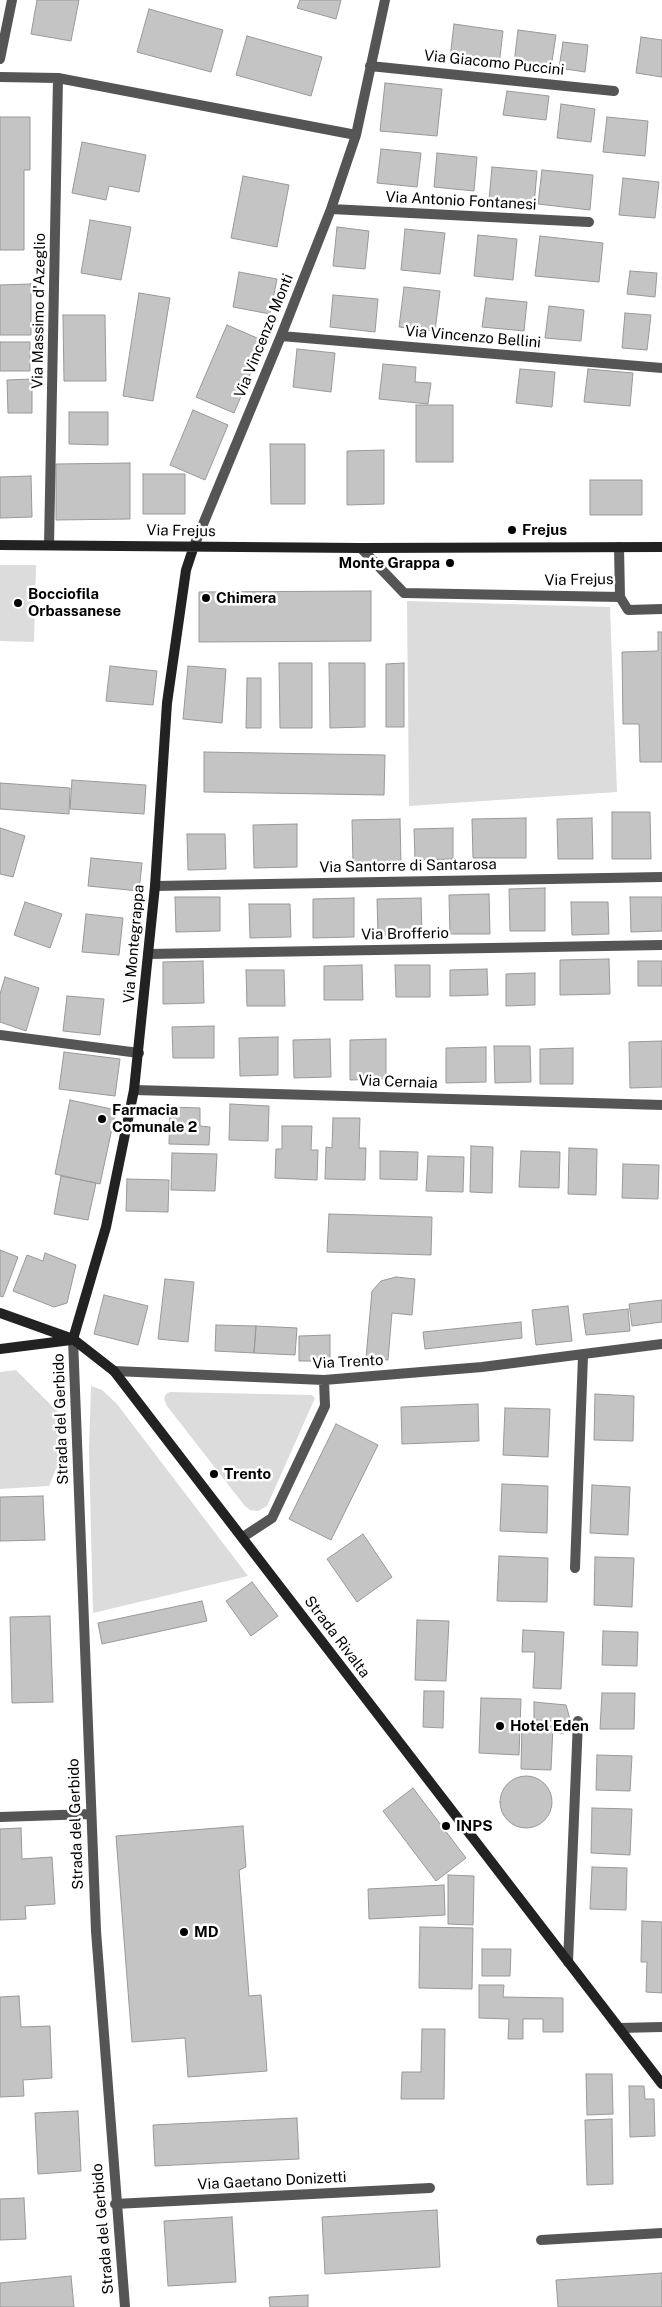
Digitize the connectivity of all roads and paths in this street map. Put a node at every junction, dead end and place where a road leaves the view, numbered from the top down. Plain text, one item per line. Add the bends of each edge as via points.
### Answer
1 (12, 0) edge
2 (385, 0) edge
3 (0, 59) edge
4 (370, 66) junction
5 (0, 77) edge
6 (58, 78) junction
7 (614, 91) dead end
8 (356, 135) junction
9 (331, 209) junction
10 (589, 222) dead end
11 (281, 336) junction
12 (662, 368) edge
13 (0, 544) edge
14 (49, 545) junction
15 (194, 546) junction
16 (620, 547) junction
17 (662, 547) edge
18 (361, 548) junction
19 (620, 597) junction
20 (662, 609) edge
21 (662, 877) edge
22 (155, 886) junction
23 (662, 945) edge
24 (148, 954) junction
25 (0, 1035) edge
26 (139, 1053) junction
27 (134, 1090) junction
28 (662, 1105) edge
29 (0, 1313) edge
30 (73, 1339) junction
31 (662, 1344) edge
32 (0, 1349) edge
33 (582, 1356) junction
34 (114, 1371) junction
35 (324, 1380) junction
36 (242, 1536) junction
37 (575, 1568) dead end
38 (578, 1721) dead end
39 (90, 1814) junction
40 (0, 1817) edge
41 (568, 1962) junction
42 (662, 2027) edge
43 (619, 2028) junction
44 (662, 2084) edge
45 (430, 2188) dead end
46 (115, 2204) junction
47 (662, 2233) edge
48 (541, 2240) dead end
49 (125, 2307) edge

1 - 3 street
2 - 4 street, Via Vincenzo Monti
4 - 7 street, Via Giacomo Puccini
4 - 8 street, Via Vincenzo Monti
5 - 6 street
6 - 8 street
6 - 14 street, Via Massimo d'Azeglio
8 - 9 street, Via Vincenzo Monti
9 - 10 street, Via Antonio Fontanesi
9 - 11 street, Via Vincenzo Monti
11 - 12 street, Via Vincenzo Bellini
11 - 15 street, Via Vincenzo Monti
13 - 14 street, Via Frejus
14 - 15 street, Via Frejus
15 - 18 street, Via Frejus
15 - 22 street, Via Montegrappa via 186,570 167,703
16 - 17 street, Via Frejus
16 - 18 street, Via Frejus
16 - 19 street, Via Frejus
18 - 19 street, Via Frejus via 404,593
19 - 20 street via 628,610
21 - 22 street, Via Santorre di Santarosa
22 - 24 street, Via Montegrappa
23 - 24 street, Via Brofferio
24 - 26 street, Via Montegrappa
25 - 26 street
26 - 27 street, Via Montegrappa
27 - 28 street, Via Cernaia
27 - 30 street, Via Montegrappa via 106,1227
29 - 30 street, Strada Rivalta
30 - 32 street
30 - 34 street, Strada Rivalta
30 - 39 street, Strada del Gerbido
31 - 33 street, Via Trento
33 - 35 street, Via Trento
33 - 37 street
34 - 35 street, Via Trento
34 - 36 street, Strada Rivalta
35 - 36 street via 325,1406 272,1518
36 - 41 street, Strada Rivalta
38 - 41 street
39 - 40 street
39 - 46 street, Strada del Gerbido
41 - 43 street, Strada Rivalta
42 - 43 street
43 - 44 street, Strada Rivalta
45 - 46 street, Via Gaetano Donizetti
46 - 49 street, Strada del Gerbido
47 - 48 street

